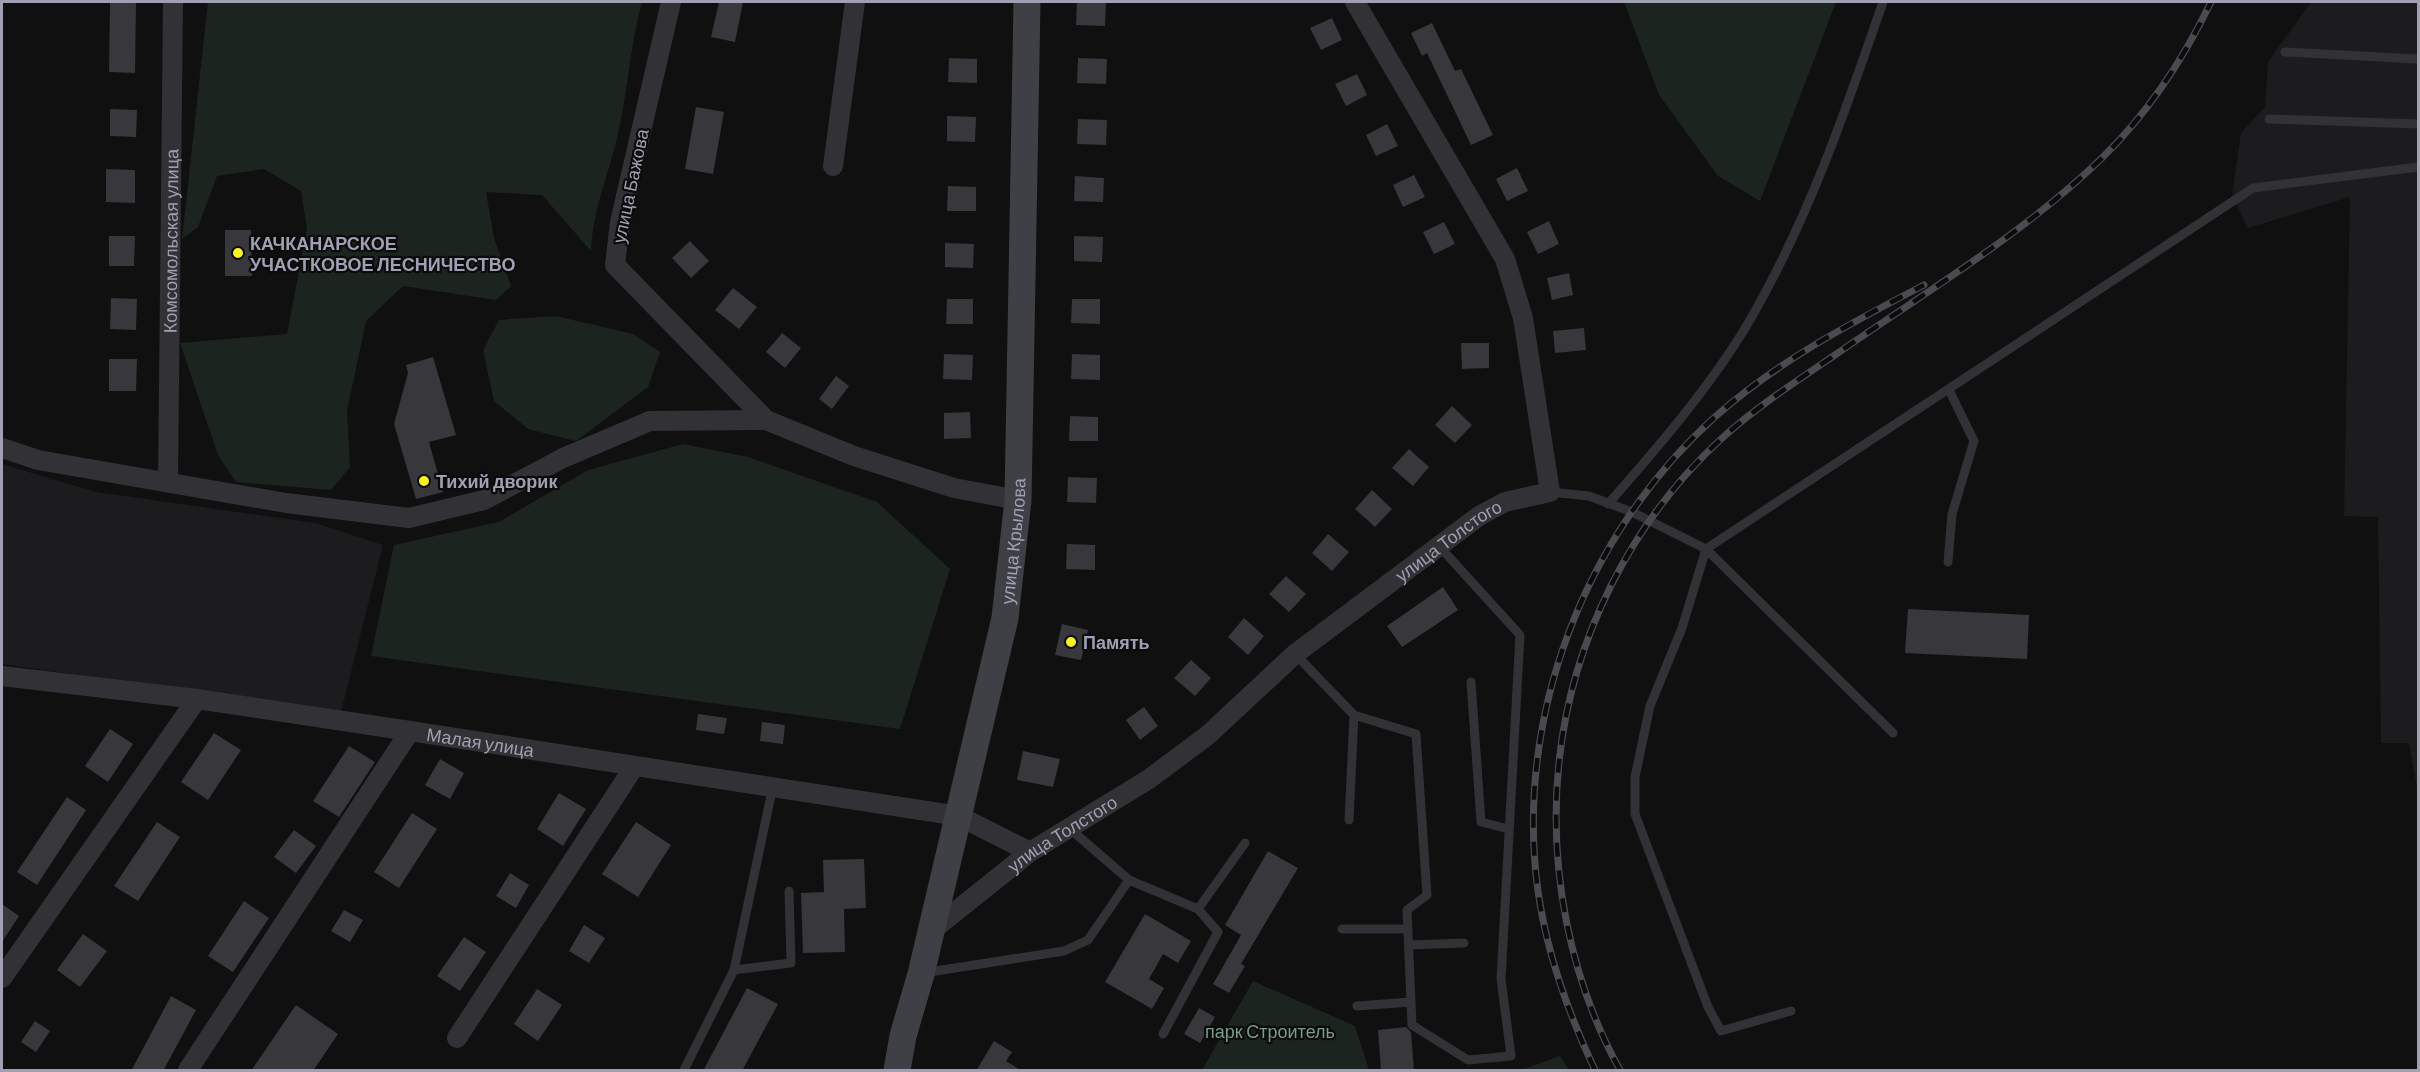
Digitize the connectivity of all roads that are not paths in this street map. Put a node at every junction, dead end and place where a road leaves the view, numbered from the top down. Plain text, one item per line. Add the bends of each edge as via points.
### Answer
1 (173, 2) edge
2 (671, 2) edge
3 (855, 2) edge
4 (1027, 2) edge
5 (1355, 2) edge
6 (1883, 2) edge
7 (2284, 52) dead end
8 (2418, 59) edge
9 (2269, 119) dead end
10 (2418, 124) edge
11 (833, 166) dead end
12 (2418, 167) edge
13 (1949, 390) junction
14 (766, 420) junction
15 (2, 448) edge
16 (168, 481) junction
17 (1550, 492) junction
18 (1018, 500) junction
19 (1608, 504) junction
20 (1439, 546) junction
21 (1706, 549) junction
22 (1948, 562) dead end
23 (1295, 654) junction
24 (2, 676) edge
25 (1471, 682) dead end
26 (197, 699) junction
27 (1354, 715) junction
28 (410, 730) junction
29 (1893, 733) dead end
30 (634, 767) junction
31 (773, 786) junction
32 (959, 816) junction
33 (1349, 820) dead end
34 (1069, 828) junction
35 (1509, 829) junction
36 (1245, 843) dead end
37 (1030, 852) junction
38 (1129, 880) junction
39 (789, 891) dead end
40 (1198, 909) junction
41 (1342, 929) dead end
42 (1408, 929) junction
43 (930, 932) junction
44 (1464, 943) dead end
45 (1409, 945) junction
46 (734, 970) junction
47 (921, 974) junction
48 (2, 978) edge
49 (1411, 1002) junction
50 (1357, 1006) dead end
51 (1791, 1011) dead end
52 (1163, 1034) dead end
53 (457, 1038) dead end
54 (188, 1071) edge
55 (684, 1071) edge
56 (897, 1071) edge

1 - 16 street, Комсомольская улица
2 - 14 street, улица Бажова via 620,222 615,265
3 - 11 street
4 - 18 main road, улица Крылова
5 - 17 street via 1505,259 1523,318
6 - 19 lane via 1829,157 1766,290 1664,441
7 - 8 lane
9 - 10 lane
12 - 13 lane via 2253,188
13 - 21 lane
13 - 22 lane via 1974,441 1952,514
14 - 16 street via 650,421 563,458 484,500 409,518 286,503
14 - 18 street via 854,456 954,488
15 - 16 street via 38,460
17 - 19 lane via 1588,496
17 - 20 street, улица Толстого via 1505,502
18 - 32 main road, улица Крылова via 1005,618
19 - 21 lane
20 - 23 street, улица Толстого
20 - 35 lane via 1520,634
21 - 29 lane
21 - 51 lane via 1682,628 1650,706 1635,777 1635,814 1708,1007 1721,1031
23 - 27 lane
23 - 34 street, улица Толстого via 1208,735 1149,779
24 - 26 street, Малая улица
25 - 35 lane via 1481,822
26 - 28 street, Малая улица
26 - 48 street
27 - 33 lane
27 - 42 lane via 1416,734 1427,895 1407,910
28 - 30 street, Малая улица
28 - 54 street
30 - 31 street, Малая улица
30 - 53 street
31 - 32 street, Малая улица
31 - 46 lane
32 - 37 street, Малая улица
32 - 43 main road, улица Крылова
34 - 37 street, улица Толстого
34 - 38 lane
35 - 49 lane via 1501,978 1511,1056 1468,1060 1412,1025
36 - 40 lane
37 - 43 street, улица Толстого
38 - 40 lane
38 - 47 lane via 1088,940 1064,951
39 - 46 lane via 791,963
40 - 52 lane via 1218,932
41 - 42 lane
42 - 45 lane
43 - 47 main road, улица Крылова
44 - 45 lane
45 - 49 lane
46 - 55 lane
47 - 56 main road, улица Крылова
49 - 50 lane

